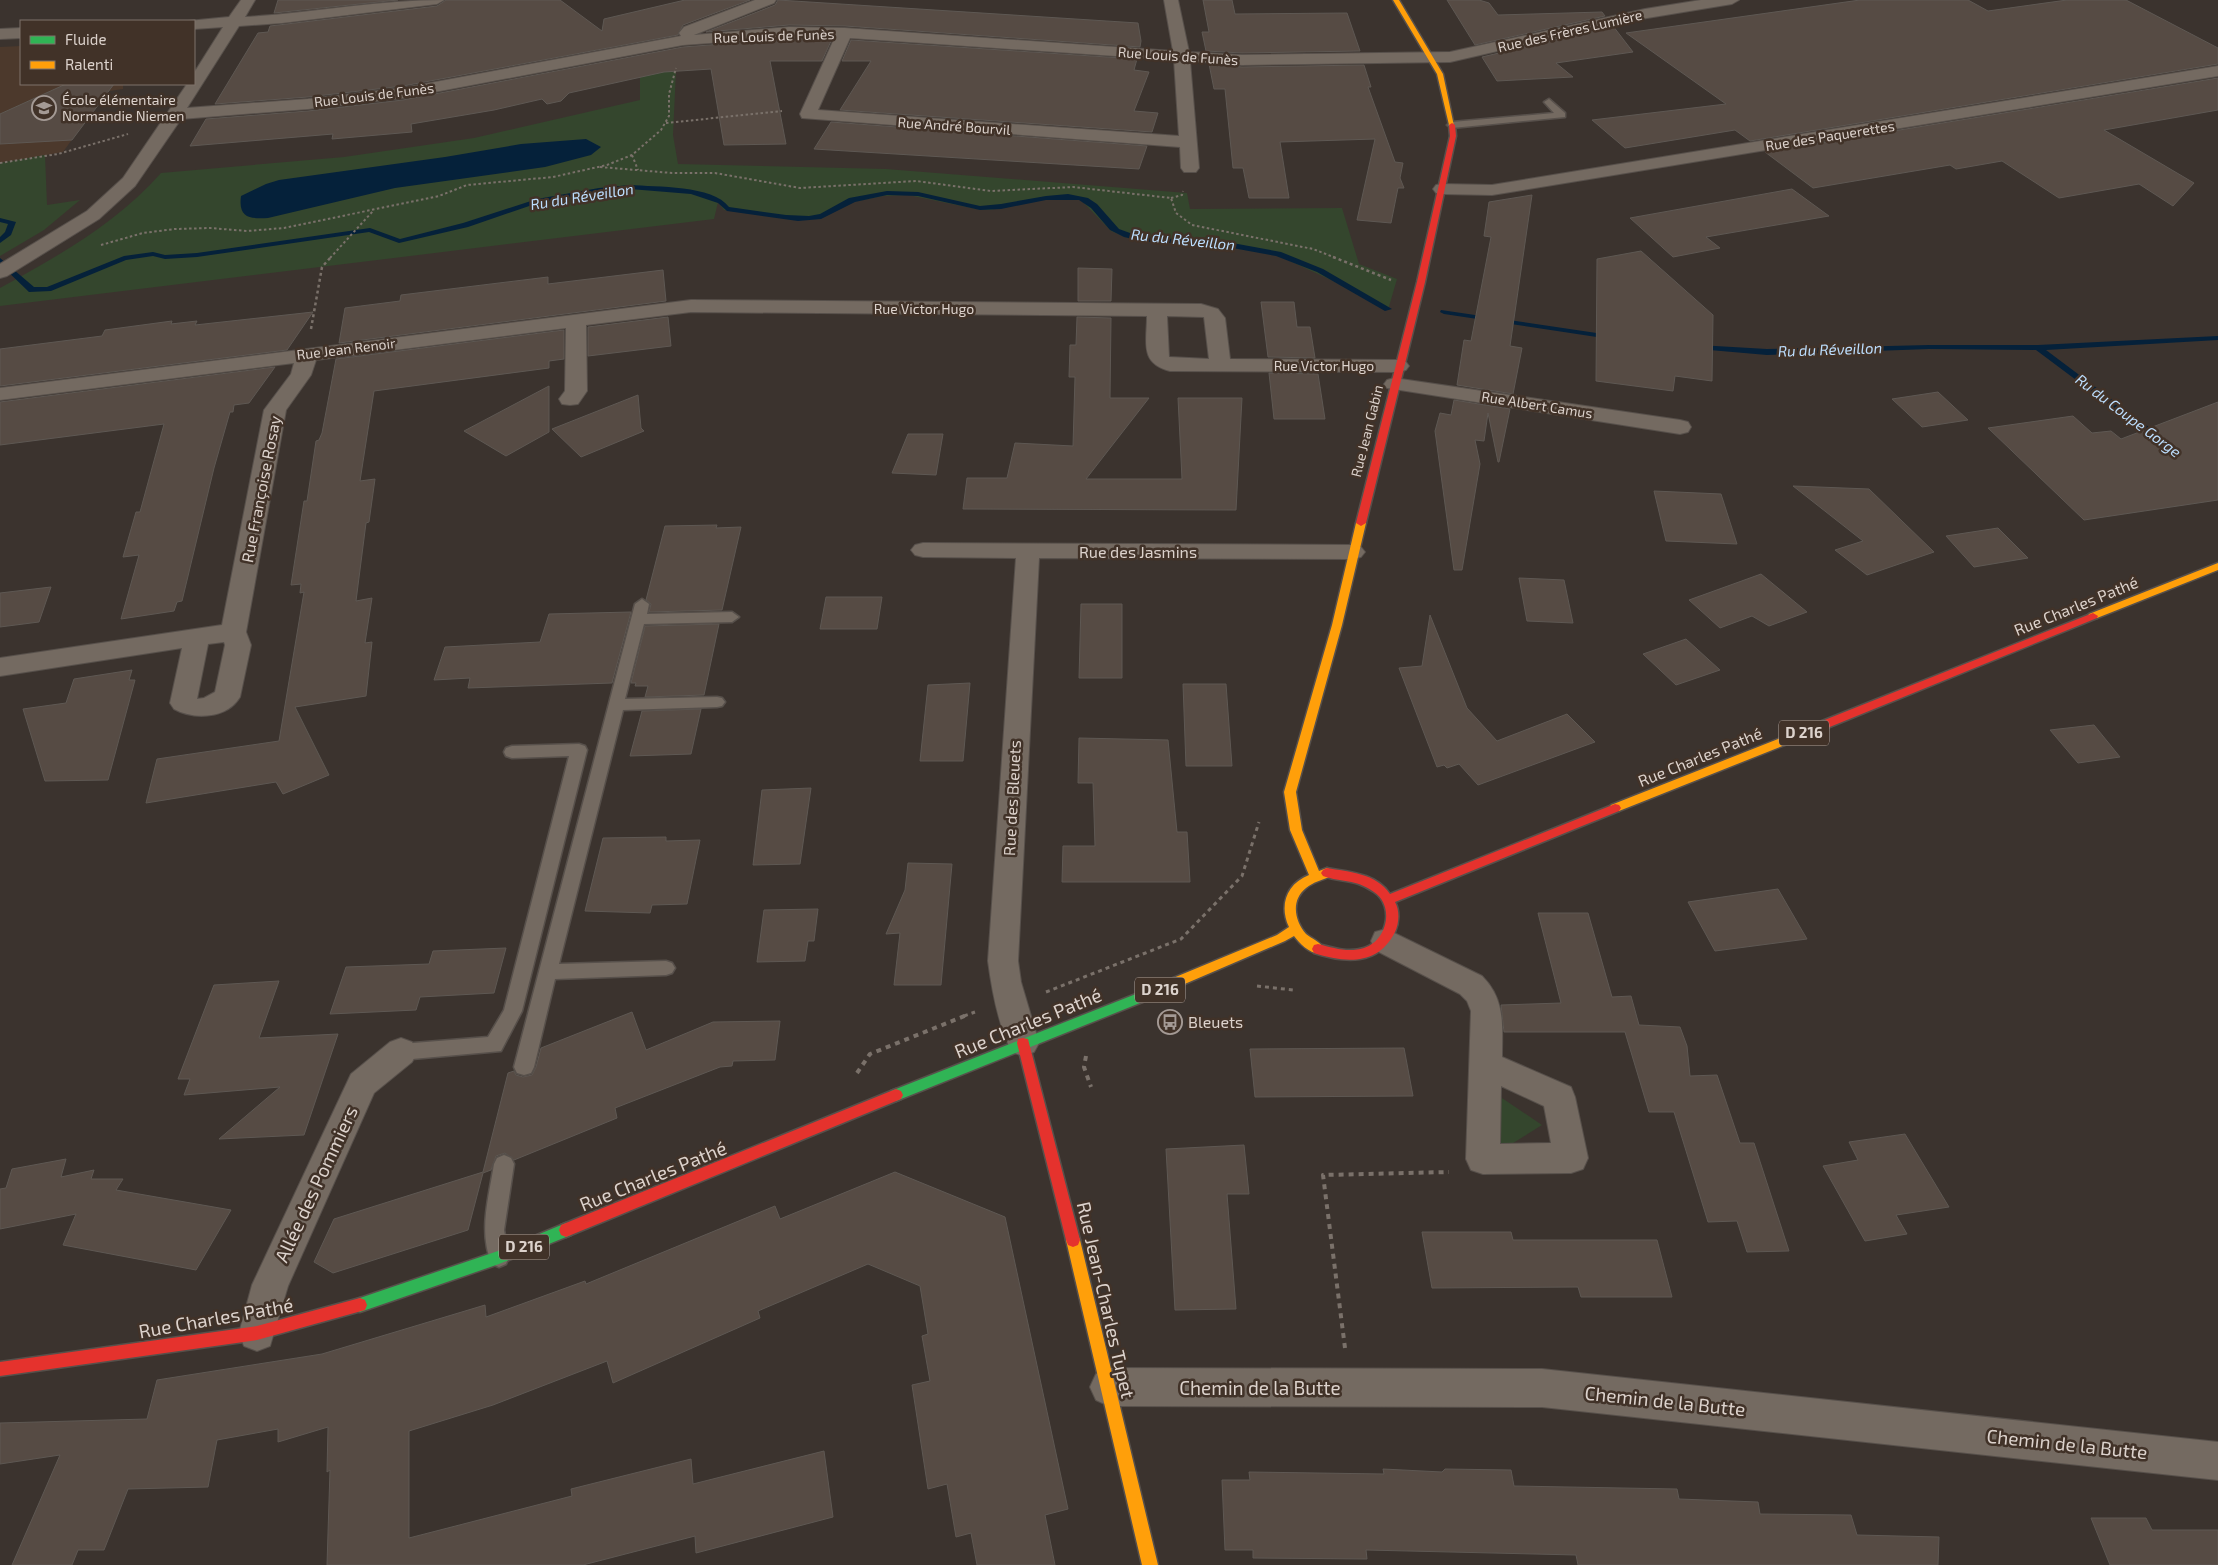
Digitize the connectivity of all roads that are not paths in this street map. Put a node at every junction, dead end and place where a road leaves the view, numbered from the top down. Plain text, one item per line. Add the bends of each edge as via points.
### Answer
1 (248, 0) edge
2 (437, 0) edge
3 (769, 0) edge
4 (1171, 0) edge
5 (1396, 0) edge
6 (1632, 0) edge
7 (1732, 0) edge
8 (1646, 13) junction
9 (233, 22) junction
10 (195, 24) edge
11 (20, 33) edge
12 (845, 33) junction
13 (0, 34) edge
14 (683, 40) junction
15 (1182, 56) junction
16 (1408, 58) joint
17 (1431, 58) junction
18 (2218, 71) edge
19 (195, 83) edge
20 (194, 85) edge
21 (1549, 102) dead end
22 (172, 120) junction
23 (1452, 125) junction
24 (1188, 142) junction
25 (1190, 168) dead end
26 (1442, 189) junction
27 (0, 272) edge
28 (691, 306) joint
29 (1157, 310) junction
30 (576, 321) junction
31 (307, 354) junction
32 (1220, 365) junction
33 (1396, 375) junction
34 (0, 394) edge
35 (570, 398) dead end
36 (1680, 427) dead end
37 (923, 550) dead end
38 (1028, 551) junction
39 (1353, 552) junction
40 (2218, 566) edge
41 (732, 617) dead end
42 (233, 632) junction
43 (197, 638) junction
44 (0, 667) edge
45 (717, 702) dead end
46 (616, 705) junction
47 (512, 752) dead end
48 (1315, 876) junction
49 (1389, 899) junction
50 (1294, 930) junction
51 (1386, 941) junction
52 (666, 968) dead end
53 (548, 972) junction
54 (1023, 1043) junction
55 (401, 1052) joint
56 (1486, 1065) junction
57 (524, 1067) dead end
58 (504, 1164) dead end
59 (499, 1257) junction
60 (257, 1333) junction
61 (0, 1369) edge
62 (1109, 1387) junction
63 (2218, 1461) edge
64 (1150, 1565) edge

1 - 9 street
2 - 9 street via 354,12
3 - 14 street via 689,30
4 - 15 street
5 - 17 street, Rue Jean Gabin
6 - 8 street
7 - 8 street, Rue des Frères Lumière
8 - 17 street, Rue des Frères Lumière via 1479,53
9 - 10 street
9 - 19 street
11 - 13 street
12 - 14 street, Rue Louis de Funès via 789,32
12 - 15 street, Rue Louis de Funès
12 - 24 street, Rue André Bourvil via 808,114
14 - 22 street, Rue Louis de Funès via 403,93
15 - 16 street, Rue Louis de Funès via 1269,61
15 - 24 street
16 - 17 street, Rue des Frères Lumière
17 - 23 street, Rue Jean Gabin via 1440,74
18 - 26 street, Rue des Paquerettes via 1492,190
20 - 22 street
21 - 23 lane via 1562,115
22 - 27 street via 129,182 93,215
23 - 26 street, Rue Jean Gabin via 1453,136
24 - 25 street
26 - 33 street, Rue Jean Gabin
28 - 29 street, Rue Victor Hugo
28 - 30 street, Rue Jean Renoir
29 - 32 street, Rue Victor Hugo via 1211,313 1215,318
29 - 32 street, Rue Victor Hugo via 1157,353 1160,361 1170,365
30 - 31 street, Rue Jean Renoir
30 - 35 street via 576,391
31 - 34 street, Rue Jean Renoir
31 - 42 street, Rue Françoise Rosay via 301,375 275,410
32 - 33 street, Rue Victor Hugo
33 - 36 street, Rue Albert Camus
33 - 39 street, Rue Jean Gabin
37 - 38 street, Rue des Jasmins
38 - 39 street, Rue des Jasmins
38 - 54 street, Rue des Bleuets via 1004,961 1020,994
39 - 48 street, Rue Jean Gabin via 1337,625 1290,792 1296,830
40 - 49 street, Rue Charles Pathé / D 216
41 - 46 lane via 640,612
42 - 43 street
42 - 43 street, Rue Françoise Rosay via 238,645 227,697 203,708 190,708 183,703
43 - 44 street
45 - 46 lane
46 - 53 lane
47 - 55 lane via 579,750 513,1011 494,1045
48 - 49 street via 1345,873 1363,878
48 - 50 street via 1299,885 1292,894 1288,918
49 - 51 street via 1395,919
50 - 51 street via 1304,942 1338,956 1356,956 1373,951
50 - 54 street, Rue Charles Pathé / D 216 via 1185,980
51 - 56 street via 1471,985 1479,993 1487,1011
52 - 53 lane
53 - 57 lane
54 - 59 street, Rue Charles Pathé / D 216
54 - 62 street, Rue Jean-Charles Tupet
55 - 60 street, Allée des Pommiers via 362,1084 270,1285
56 - 56 street via 1559,1097 1571,1158 1483,1160
58 - 59 lane via 494,1230
59 - 60 street, Rue Charles Pathé / D 216 via 371,1301
60 - 61 street, Rue Charles Pathé / D 216
62 - 63 street, Chemin de la Butte via 1542,1388
62 - 64 street, Rue Jean-Charles Tupet

